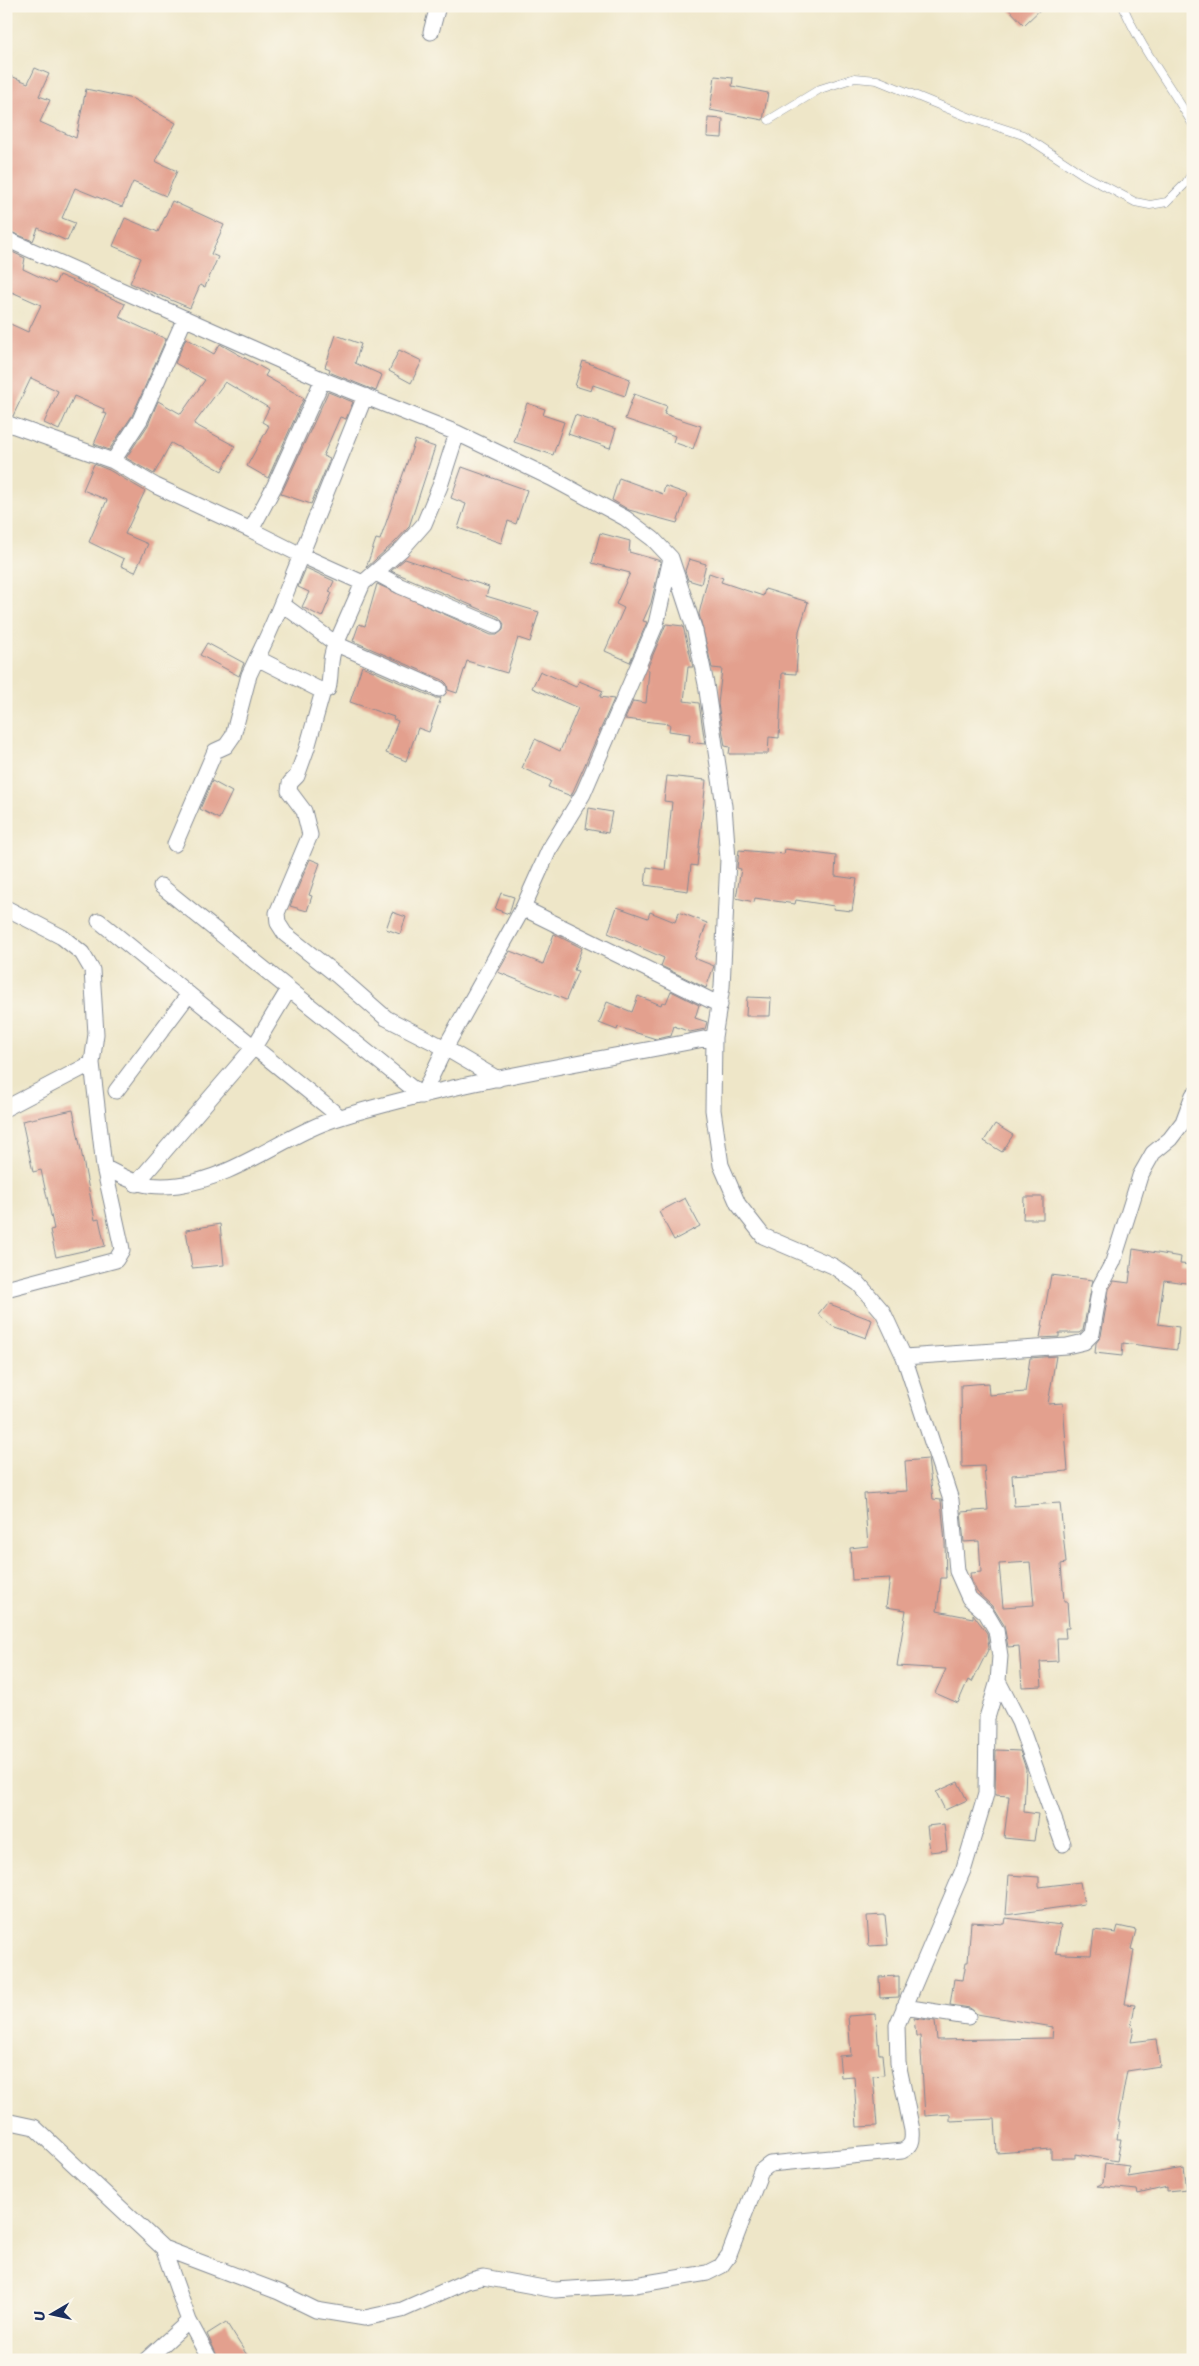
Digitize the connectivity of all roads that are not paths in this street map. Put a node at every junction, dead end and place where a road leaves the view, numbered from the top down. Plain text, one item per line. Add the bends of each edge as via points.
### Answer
1 (438, 6) edge
2 (1123, 6) edge
3 (431, 32) dead end
4 (769, 120) dead end
5 (1193, 125) edge
6 (1193, 172) edge
7 (6, 239) edge
8 (185, 318) junction
9 (323, 379) junction
10 (365, 396) junction
11 (6, 423) edge
12 (457, 433) junction
13 (113, 461) junction
14 (251, 530) junction
15 (301, 555) junction
16 (671, 558) junction
17 (376, 573) junction
18 (363, 583) junction
19 (282, 604) junction
20 (495, 626) dead end
21 (336, 644) junction
22 (257, 658) junction
23 (439, 688) dead end
24 (323, 691) junction
25 (175, 844) dead end
26 (161, 886) dead end
27 (6, 908) edge
28 (523, 908) junction
29 (100, 921) dead end
30 (290, 989) junction
31 (189, 994) junction
32 (720, 1005) junction
33 (714, 1037) junction
34 (254, 1047) junction
35 (445, 1048) junction
36 (92, 1063) junction
37 (498, 1079) junction
38 (116, 1091) dead end
39 (1193, 1095) edge
40 (422, 1096) junction
41 (6, 1108) edge
42 (340, 1117) junction
43 (104, 1167) junction
44 (136, 1184) junction
45 (6, 1289) edge
46 (904, 1357) junction
47 (998, 1681) junction
48 (1063, 1844) dead end
49 (904, 2007) junction
50 (968, 2017) dead end
51 (6, 2121) edge
52 (163, 2248) junction
53 (189, 2321) junction
54 (146, 2360) edge
55 (210, 2360) edge

1 - 3 street
2 - 5 lane via 1136,37 1176,94
4 - 6 lane via 820,88 854,78 877,80 1023,135 1084,175 1135,202 1150,205 1167,202
7 - 8 street
8 - 9 street
8 - 13 street via 140,420
9 - 10 street
9 - 14 street
10 - 12 street
10 - 15 street
11 - 13 street
12 - 16 street via 625,518 653,539
12 - 17 street via 424,524
13 - 14 street via 156,486
14 - 15 street
15 - 18 street
15 - 19 street
16 - 28 street via 656,624 639,666 583,794 550,850
16 - 32 street via 696,631 724,806 728,859
17 - 18 street
17 - 20 street
18 - 21 street
19 - 21 street
19 - 22 street
21 - 23 street
21 - 24 street via 330,658 331,679 328,689
22 - 24 street
22 - 25 street via 249,674 233,736 226,746 215,751
24 - 35 street via 297,776 290,783 289,791 304,811 310,835 277,913 278,923 292,941 386,1018
26 - 30 street
27 - 36 street via 62,937 82,953 92,970 96,1034
28 - 32 street
28 - 35 street
29 - 31 street
30 - 34 street
30 - 40 street
31 - 34 street
31 - 38 street
32 - 33 street
33 - 37 street
33 - 46 street via 715,1119 722,1165 738,1204 762,1236 833,1266 858,1284 883,1312
34 - 42 street
34 - 44 street
35 - 37 street
35 - 40 street
36 - 41 street
36 - 43 street
37 - 40 street
39 - 46 street via 1182,1122 1154,1153 1140,1176 1113,1262 1100,1286 1092,1334 1088,1340 1067,1346
40 - 42 street
42 - 44 street via 229,1171 180,1185 154,1187
43 - 44 street
43 - 45 street via 122,1244 116,1260
46 - 47 street via 950,1500 957,1570 969,1598 986,1613 996,1630 1000,1656
47 - 48 street via 1019,1722
47 - 49 street via 987,1718 986,1794 964,1868
49 - 50 street
49 - 52 street via 897,2025 898,2063 912,2130 909,2147 902,2151 770,2164 761,2172 729,2255 721,2266 707,2273 635,2285 556,2290 484,2277 467,2280 402,2310 365,2318 316,2310 279,2292
51 - 52 street via 34,2127
52 - 53 street
53 - 54 street
53 - 55 street

